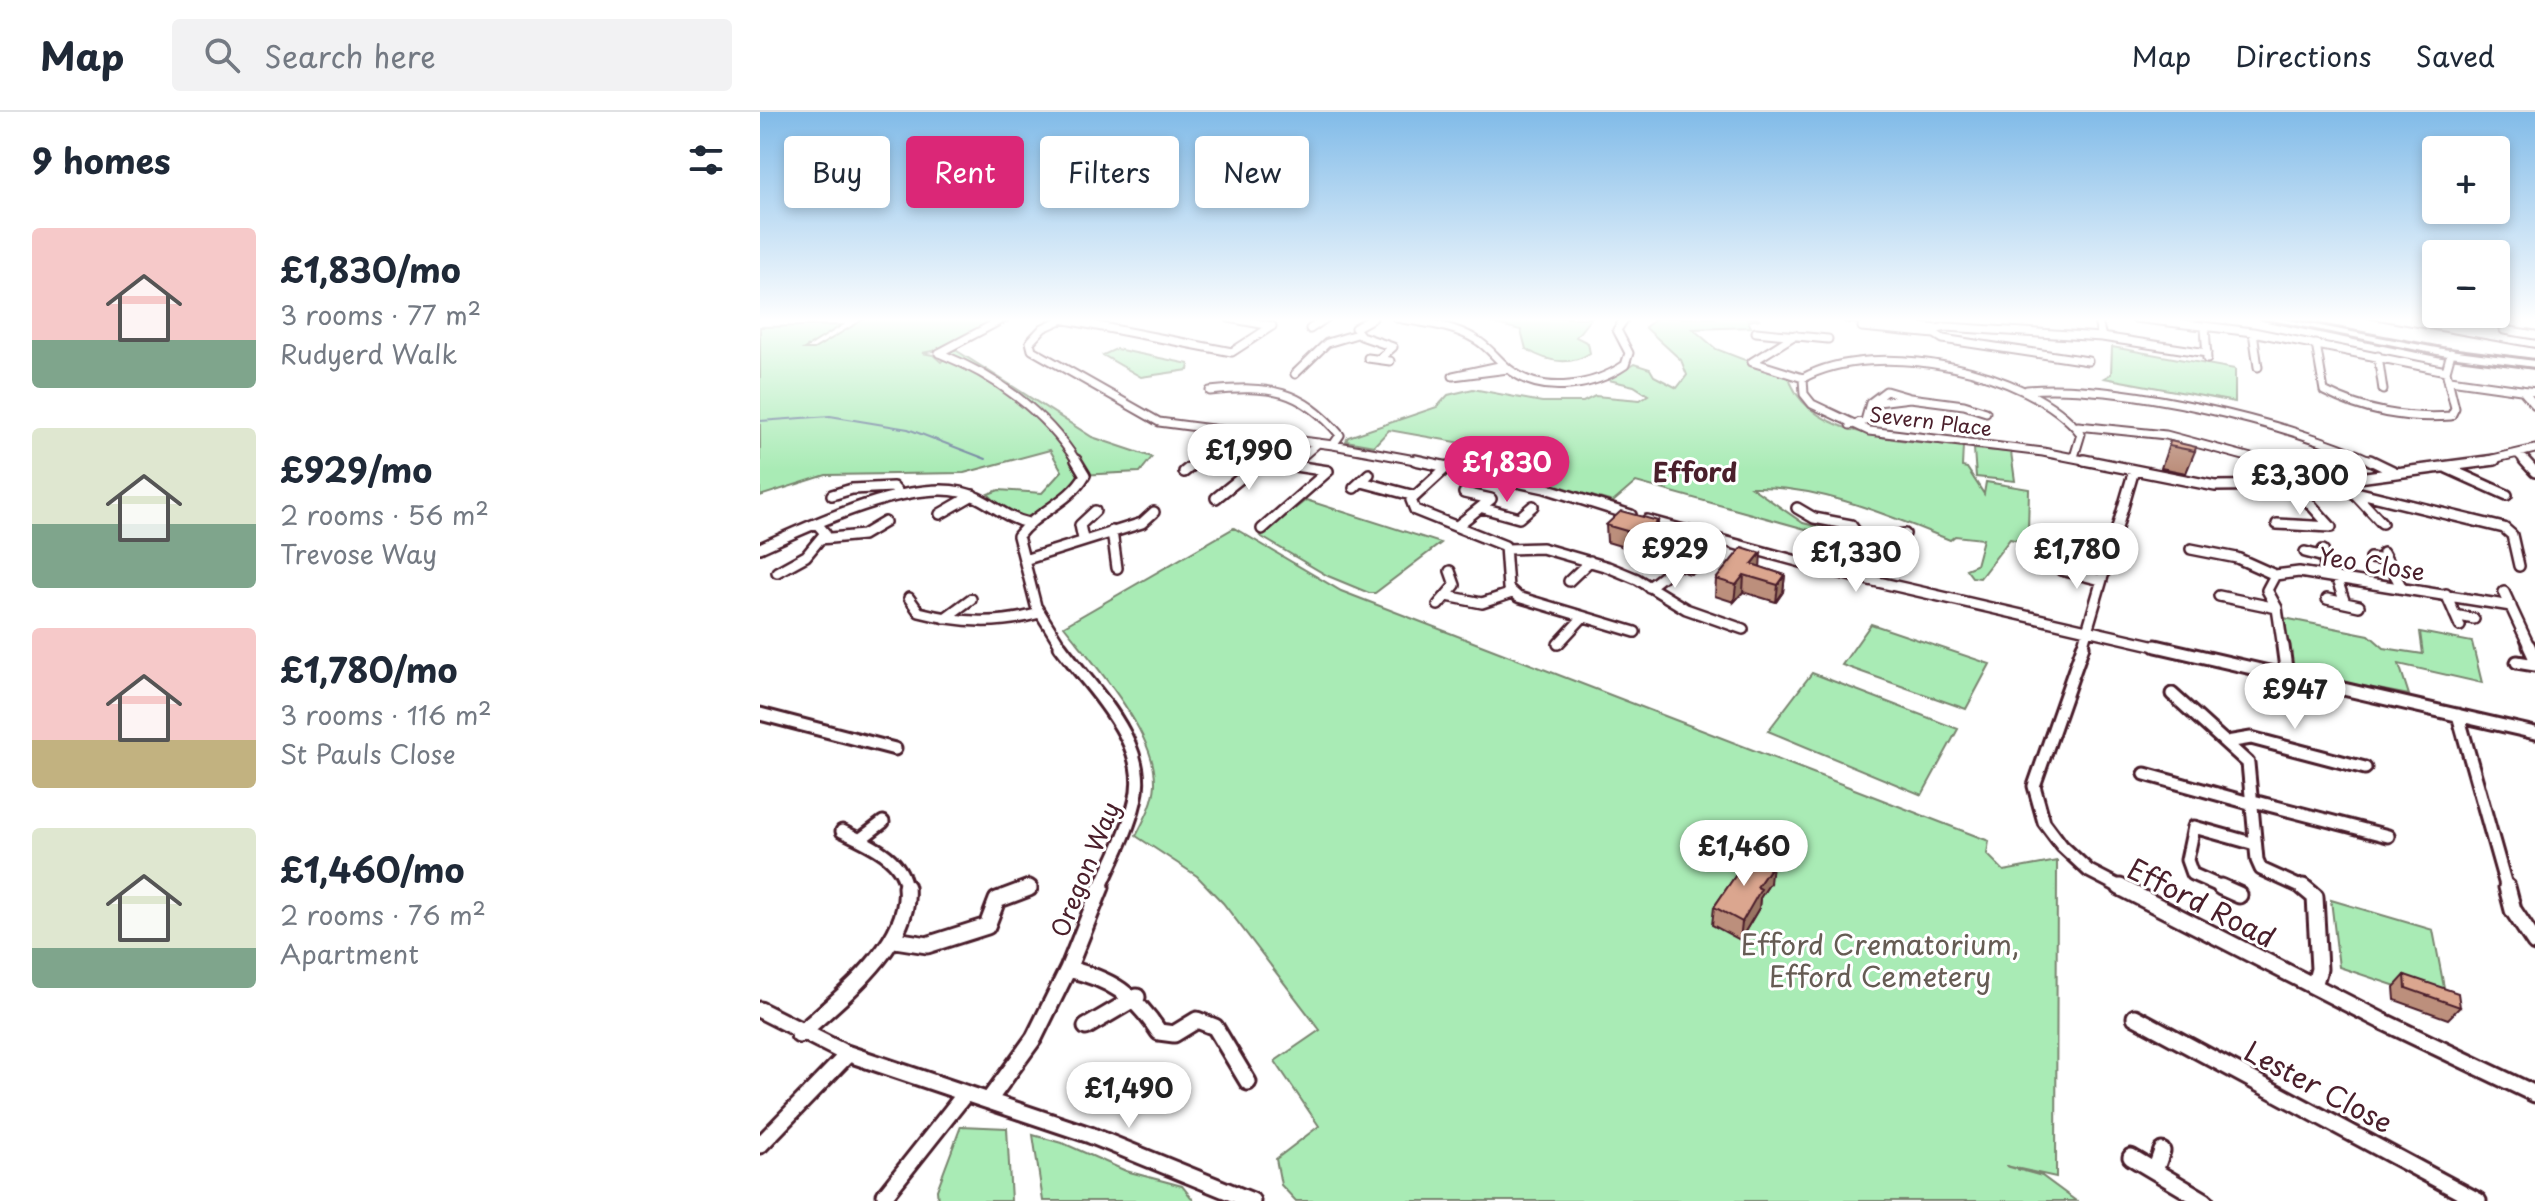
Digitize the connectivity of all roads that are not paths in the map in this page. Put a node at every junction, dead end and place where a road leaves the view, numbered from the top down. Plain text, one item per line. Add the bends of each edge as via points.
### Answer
1 (974, 369) edge
2 (1064, 369) edge
3 (1300, 369) edge
4 (1495, 369) edge
5 (1509, 369) edge
6 (1617, 369) edge
7 (1770, 369) edge
8 (1819, 369) edge
9 (1942, 369) edge
10 (2318, 369) edge
11 (2380, 369) edge
12 (2436, 369) edge
13 (2446, 371) joint
14 (1295, 374) dead end
15 (1453, 376) edge
16 (1803, 378) junction
17 (2450, 380) junction
18 (2027, 390) junction
19 (2383, 390) dead end
20 (2522, 390) junction
21 (1210, 391) dead end
22 (2535, 392) edge
23 (2535, 405) edge
24 (1986, 412) dead end
25 (1865, 421) junction
26 (1849, 425) junction
27 (2078, 426) junction
28 (1869, 431) junction
29 (1318, 443) junction
30 (1333, 445) junction
31 (2535, 449) edge
32 (2519, 455) junction
33 (2074, 457) junction
34 (1262, 461) junction
35 (1291, 466) junction
36 (1448, 466) junction
37 (2445, 467) junction
38 (2134, 470) junction
39 (1184, 472) dead end
40 (2535, 472) edge
41 (2397, 473) junction
42 (1369, 474) dead end
43 (2337, 481) junction
44 (1362, 482) junction
45 (2312, 484) junction
46 (2294, 486) junction
47 (1354, 488) dead end
48 (2352, 491) junction
49 (1464, 493) dead end
50 (832, 495) dead end
51 (900, 495) junction
52 (973, 495) junction
53 (2507, 495) dead end
54 (1415, 496) junction
55 (1216, 498) dead end
56 (1533, 506) dead end
57 (1483, 508) junction
58 (1797, 508) dead end
59 (1095, 511) dead end
60 (1154, 512) dead end
61 (940, 514) dead end
62 (885, 522) dead end
63 (1028, 523) junction
64 (2382, 523) dead end
65 (2277, 524) dead end
66 (818, 525) junction
67 (1457, 526) junction
68 (1262, 529) dead end
69 (1112, 531) junction
70 (1905, 534) dead end
71 (820, 539) junction
72 (1083, 539) junction
73 (1861, 540) junction
74 (760, 548) edge
75 (1507, 549) junction
76 (2191, 549) dead end
77 (2305, 552) dead end
78 (1659, 558) dead end
79 (2370, 558) dead end
80 (1024, 560) junction
81 (1590, 561) junction
82 (1679, 564) junction
83 (2519, 566) dead end
84 (1117, 568) dead end
85 (1691, 568) dead end
86 (2061, 570) dead end
87 (1450, 571) dead end
88 (777, 572) dead end
89 (2275, 575) junction
90 (1852, 576) junction
91 (2331, 577) junction
92 (2101, 580) junction
93 (1569, 581) dead end
94 (1649, 587) junction
95 (2402, 588) junction
96 (2504, 592) dead end
97 (1512, 593) junction
98 (2446, 594) junction
99 (1447, 596) junction
100 (2219, 596) dead end
101 (909, 598) dead end
102 (971, 599) dead end
103 (2327, 599) dead end
104 (2345, 603) junction
105 (1438, 605) dead end
106 (2359, 606) dead end
107 (2511, 606) junction
108 (2277, 608) junction
109 (1040, 613) junction
110 (2455, 615) junction
111 (1583, 617) junction
112 (945, 618) junction
113 (2474, 619) dead end
114 (2460, 626) dead end
115 (1743, 629) dead end
116 (2088, 631) junction
117 (1635, 632) dead end
118 (1558, 644) dead end
119 (2517, 662) dead end
120 (2535, 662) edge
121 (2287, 676) junction
122 (2172, 694) dead end
123 (760, 714) edge
124 (2458, 715) junction
125 (2535, 733) edge
126 (2227, 742) junction
127 (895, 749) dead end
128 (2365, 768) dead end
129 (2145, 774) dead end
130 (2253, 802) junction
131 (883, 822) dead end
132 (842, 831) dead end
133 (2388, 836) dead end
134 (862, 838) junction
135 (2255, 844) junction
136 (1029, 888) dead end
137 (2239, 895) dead end
138 (895, 940) junction
139 (2535, 943) edge
140 (1068, 969) junction
141 (2314, 986) junction
142 (1137, 997) junction
143 (760, 1010) edge
144 (2135, 1017) dead end
145 (1086, 1027) dead end
146 (799, 1035) junction
147 (848, 1054) junction
148 (1248, 1082) dead end
149 (965, 1094) junction
150 (2535, 1094) edge
151 (989, 1100) junction
152 (760, 1145) edge
153 (2162, 1151) dead end
154 (2131, 1157) dead end
155 (2155, 1171) junction
156 (885, 1195) dead end
157 (1252, 1201) edge
158 (2205, 1201) edge
159 (2478, 1201) edge

1 - 63 street via 1032,411 1085,475 1071,495
2 - 29 street via 1145,417
3 - 14 street
4 - 15 street
5 - 6 street via 1528,379 1560,383 1590,381
7 - 16 street
8 - 16 street
9 - 18 street
10 - 17 street via 2324,391 2343,402 2400,417 2451,416 2455,408
11 - 19 street
12 - 13 street
13 - 17 street
16 - 26 street, Severn Place via 1806,399
17 - 20 street
18 - 27 street via 2064,411
18 - 41 street via 2100,393 2220,415 2328,446
20 - 22 street
20 - 23 street
21 - 30 street via 1270,393 1304,401 1340,435
24 - 25 street via 1885,393 1868,403
25 - 26 street
25 - 28 street
26 - 28 street, Severn Place
27 - 33 street via 2081,440
27 - 45 street via 2209,446
28 - 33 street, Severn Place
29 - 30 street
29 - 35 street
30 - 36 street
31 - 32 street, Severn Place
32 - 37 street, Severn Place
32 - 40 street
33 - 38 street, Severn Place
34 - 35 street
34 - 39 street via 1208,453
34 - 55 street
35 - 68 street via 1328,471
36 - 54 street
36 - 90 street via 1545,488
37 - 41 street, Severn Place
37 - 53 street
38 - 46 street, Severn Place via 2215,486
38 - 92 street, Efford Road
41 - 43 street, Severn Place
42 - 44 street
43 - 45 street, Severn Place
43 - 48 street
44 - 47 street
44 - 54 street
45 - 46 street, Severn Place
46 - 65 street via 2331,527
48 - 64 street
48 - 83 street via 2504,528 2512,535
49 - 57 street via 1491,499
50 - 51 street via 893,487
51 - 52 street via 929,489
51 - 66 street
52 - 61 street
52 - 63 street via 1012,521
54 - 67 street via 1415,510
56 - 57 street via 1519,518
57 - 67 street
58 - 73 street via 1814,518 1851,525
59 - 72 street via 1080,525
60 - 69 street via 1142,523
62 - 71 street via 863,535
63 - 80 street, Oregon Way via 1018,536
66 - 71 street via 825,532
66 - 74 street
67 - 75 street
69 - 72 street
69 - 84 street
70 - 73 street
71 - 88 street via 806,556
72 - 80 street
73 - 90 street
75 - 81 street via 1542,548
75 - 97 street
76 - 89 street via 2225,551
77 - 91 street via 2323,553
78 - 82 street
79 - 95 street via 2384,556
80 - 109 street, Oregon Way
81 - 93 street
81 - 94 street
82 - 85 street
82 - 94 street
86 - 92 street
87 - 99 street via 1455,585
89 - 91 street, Yeo Close
89 - 108 street via 2267,590
90 - 116 street
91 - 95 street, Yeo Close
91 - 104 street
92 - 116 street, Efford Road
94 - 115 street via 1688,610
95 - 98 street, Yeo Close
96 - 107 street
97 - 99 street via 1482,603
97 - 111 street
98 - 107 street, Yeo Close
98 - 110 street
99 - 105 street
100 - 108 street
101 - 112 street via 919,612
102 - 112 street
103 - 104 street
104 - 106 street
107 - 120 street
108 - 121 street
109 - 112 street via 992,626
109 - 140 street, Oregon Way via 1130,742 1138,765 1136,801
110 - 113 street
110 - 114 street
111 - 117 street
111 - 118 street
116 - 121 street
116 - 141 street, Efford Road via 2034,786 2044,822 2089,871
119 - 120 street
121 - 124 street
122 - 126 street
123 - 127 street
124 - 125 street
124 - 139 street via 2513,910
126 - 128 street via 2251,738
126 - 130 street via 2248,763
129 - 130 street
130 - 133 street
130 - 135 street
131 - 134 street
132 - 134 street
134 - 138 street via 891,860 908,885 909,901
135 - 137 street via 2194,827 2187,860 2192,874
135 - 141 street via 2261,869 2299,884 2315,897 2319,969
136 - 138 street via 997,900 991,922 977,930 927,945
138 - 146 street
140 - 142 street via 1105,977
140 - 151 street, Oregon Way via 1034,1038
141 - 150 street, Efford Road
142 - 145 street
142 - 148 street via 1159,1032 1174,1034 1197,1020 1215,1027
143 - 146 street
144 - 159 street, Lester Close
146 - 147 street
147 - 149 street
147 - 152 street
149 - 151 street
149 - 156 street
151 - 157 street
153 - 155 street
154 - 155 street
155 - 158 street

